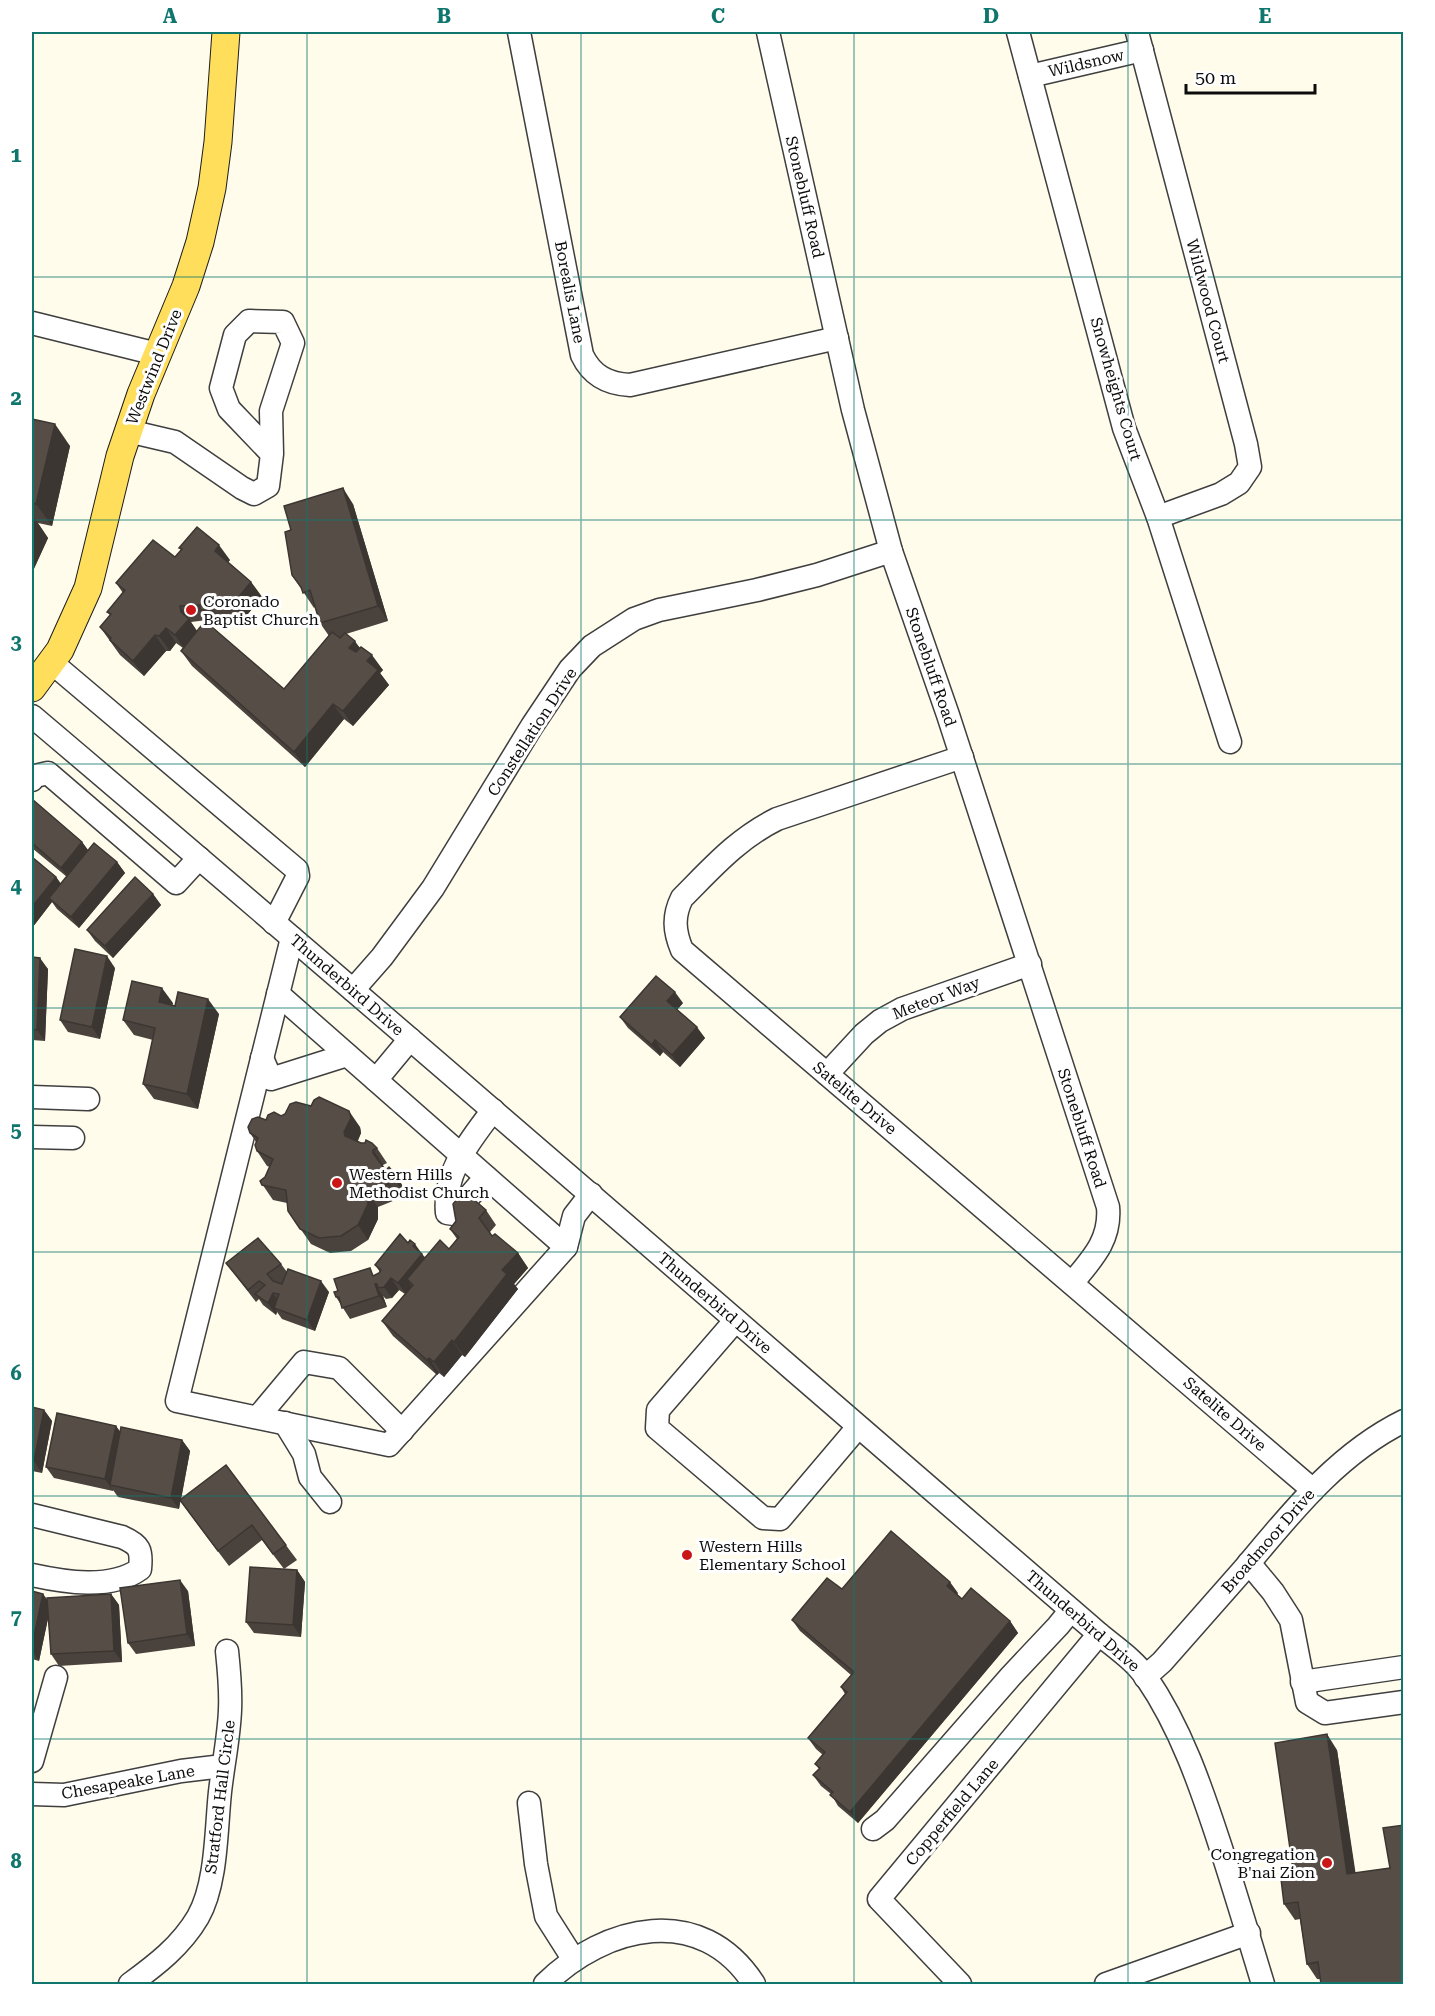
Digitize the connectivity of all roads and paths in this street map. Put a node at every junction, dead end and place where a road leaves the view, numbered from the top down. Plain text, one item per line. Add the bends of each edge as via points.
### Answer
1 (225, 32) edge
2 (519, 32) edge
3 (768, 32) edge
4 (1018, 32) edge
5 (1139, 41) edge
6 (1030, 76) junction
7 (32, 323) edge
8 (837, 338) junction
9 (157, 354) junction
10 (128, 432) junction
11 (272, 454) junction
12 (1158, 517) junction
13 (891, 551) junction
14 (51, 662) junction
15 (32, 688) edge
16 (32, 716) edge
17 (1230, 742) dead end
18 (962, 757) junction
19 (32, 780) edge
20 (199, 858) junction
21 (274, 923) junction
22 (292, 938) junction
23 (1030, 964) junction
24 (353, 990) junction
25 (278, 994) junction
26 (410, 1039) junction
27 (347, 1055) junction
28 (262, 1058) junction
29 (827, 1074) junction
30 (376, 1080) junction
31 (32, 1097) edge
32 (88, 1099) dead end
33 (493, 1110) junction
34 (32, 1137) edge
35 (73, 1138) dead end
36 (460, 1154) junction
37 (486, 1177) junction
38 (591, 1194) junction
39 (566, 1247) junction
40 (1072, 1283) junction
41 (735, 1321) junction
42 (258, 1417) junction
43 (1404, 1421) edge
44 (285, 1423) junction
45 (858, 1427) junction
46 (402, 1431) junction
47 (1313, 1490) junction
48 (330, 1502) dead end
49 (32, 1515) edge
50 (1249, 1563) junction
51 (32, 1575) edge
52 (1071, 1610) junction
53 (1099, 1634) junction
54 (227, 1651) dead end
55 (1404, 1667) edge
56 (56, 1677) dead end
57 (1146, 1677) junction
58 (1302, 1682) junction
59 (1404, 1702) edge
60 (32, 1761) edge
61 (223, 1766) junction
62 (32, 1794) edge
63 (529, 1803) dead end
64 (873, 1829) dead end
65 (1248, 1933) junction
66 (574, 1960) junction
67 (130, 1984) edge
68 (545, 1984) edge
69 (754, 1984) edge
70 (960, 1984) edge
71 (1106, 1984) edge
72 (1261, 1984) edge

1 - 9 main road, Westwind Drive via 212,188 186,286
2 - 8 street, Borealis Lane via 582,355 592,371 616,384 630,385
3 - 8 street, Stonebluff Road
4 - 6 street, Snowheights Court
5 - 6 street, Wildsnow
5 - 12 street, Wildwood Court via 1250,467 1239,483 1221,494
6 - 12 street, Snowheights Court via 1124,428
7 - 9 street
8 - 13 street, Stonebluff Road
9 - 10 main road, Westwind Drive
10 - 11 street via 175,442 254,494 267,486
10 - 14 main road, Westwind Drive via 88,588
11 - 11 street via 271,411 293,343 283,322 249,321 235,334 221,388 229,409
12 - 17 street, Snowheights Court
13 - 18 street, Stonebluff Road
13 - 24 street, Constellation Drive via 757,590 659,610 634,619 592,646 570,669 532,726 433,888
14 - 15 main road, Westwind Drive
14 - 21 street via 297,870 298,876
16 - 20 street, Thunderbird Drive
18 - 23 street, Stonebluff Road
18 - 29 street, Satelite Drive via 754,830 677,907 676,936 685,954
19 - 20 street via 48,773 176,883
20 - 21 street, Thunderbird Drive
21 - 22 street, Thunderbird Drive
22 - 24 street, Thunderbird Drive
22 - 25 street
23 - 29 street, Meteor Way via 894,1013 864,1034
23 - 40 street, Stonebluff Road via 1108,1207 1103,1244
24 - 26 street, Thunderbird Drive
25 - 27 street
25 - 28 street
26 - 30 street
26 - 33 street, Thunderbird Drive
27 - 28 street via 271,1079
27 - 30 street
28 - 42 street via 177,1401
29 - 40 street, Satelite Drive
30 - 36 street
31 - 32 street
33 - 36 street
33 - 38 street, Thunderbird Drive
34 - 35 street
36 - 37 street
36 - 37 street via 453,1170 447,1213 454,1214 460,1209
37 - 39 street
38 - 39 street via 574,1216
38 - 41 street, Thunderbird Drive
39 - 46 street
40 - 47 street, Satelite Drive
41 - 45 street, Thunderbird Drive
41 - 45 street via 658,1410 657,1428 763,1518 780,1520
42 - 44 street
42 - 46 street via 304,1362 339,1368
43 - 47 street, Broadmoor Drive via 1361,1447
44 - 46 street via 389,1445
44 - 48 street via 304,1454 310,1477
45 - 52 street, Thunderbird Drive
47 - 50 street, Broadmoor Drive
49 - 51 street via 122,1537 135,1543 141,1555 140,1569 130,1577 83,1584
50 - 57 street, Broadmoor Drive
50 - 58 street via 1291,1620
52 - 53 street, Thunderbird Drive
52 - 64 street
53 - 57 street, Thunderbird Drive via 1132,1660
53 - 70 street, Copperfield Lane via 879,1899
54 - 61 street, Stratford Hall Circle via 230,1712
55 - 58 street
56 - 60 street
57 - 65 street, Thunderbird Drive via 1197,1778
58 - 59 street via 1307,1702 1325,1713
61 - 62 street, Chesapeake Lane via 64,1795
61 - 67 street, Stratford Hall Circle via 216,1850 199,1915 161,1961
63 - 66 street via 546,1916
65 - 71 street
65 - 72 street, Thunderbird Drive
66 - 68 street
66 - 69 street via 622,1936 662,1931 707,1942 726,1953

